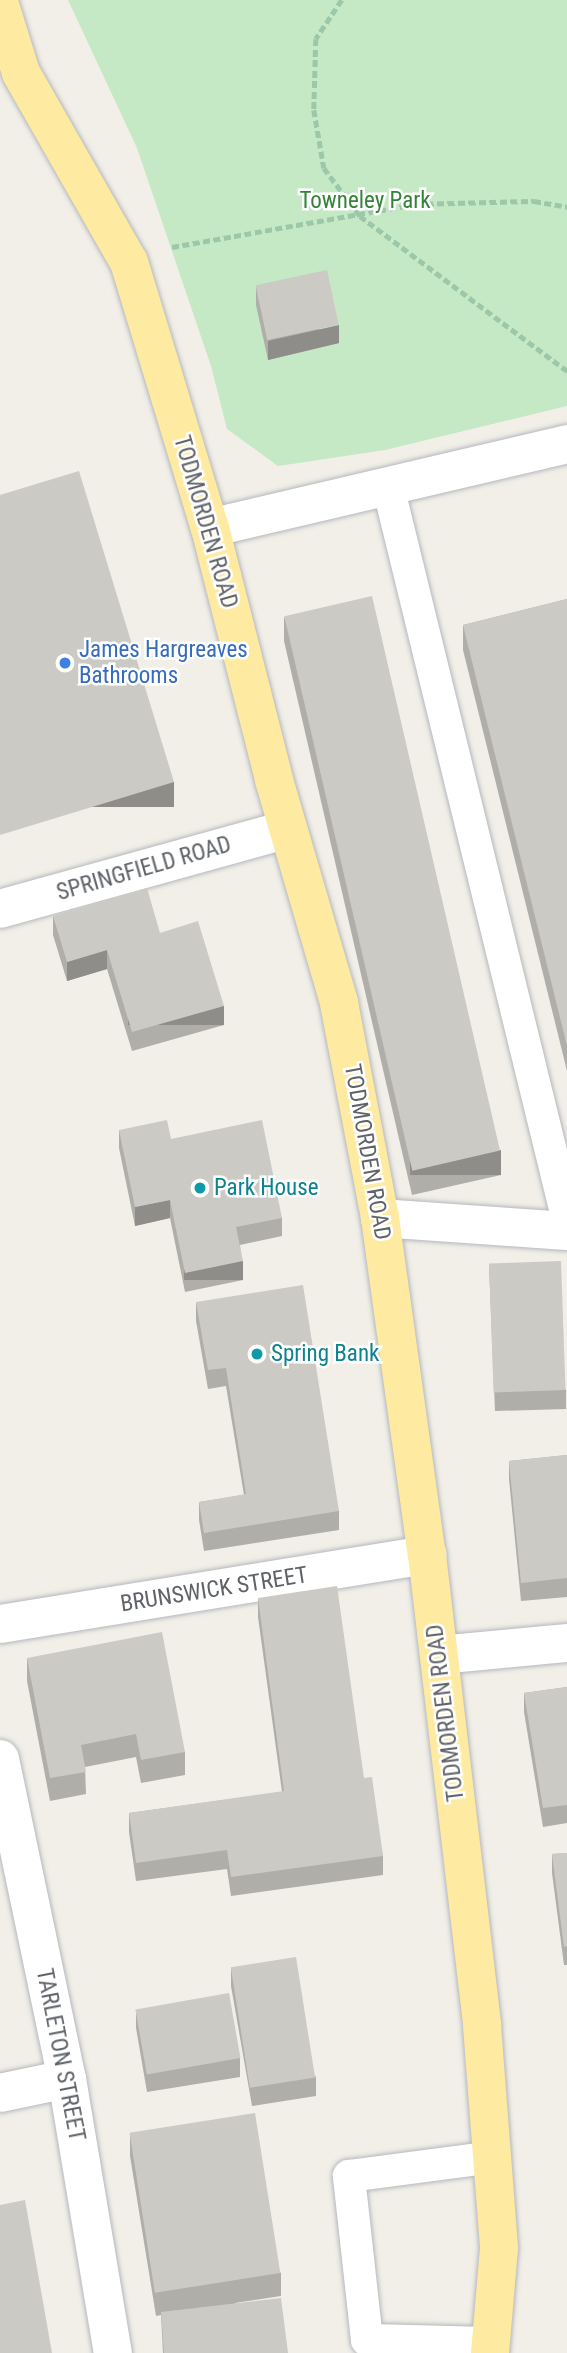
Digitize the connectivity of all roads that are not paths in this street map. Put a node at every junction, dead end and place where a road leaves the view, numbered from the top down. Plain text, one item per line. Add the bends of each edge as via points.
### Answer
1 (0, 5) edge
2 (567, 444) edge
3 (388, 486) junction
4 (210, 528) junction
5 (288, 829) junction
6 (0, 909) edge
7 (567, 1217) edge
8 (380, 1218) junction
9 (567, 1231) edge
10 (428, 1555) junction
11 (0, 1624) edge
12 (567, 1643) edge
13 (439, 1655) junction
14 (0, 1759) edge
15 (66, 2080) junction
16 (0, 2093) edge
17 (494, 2157) junction
18 (491, 2348) edge
19 (113, 2353) edge

1 - 4 highway, TODMORDEN ROAD via 21,73 129,262
2 - 3 street
3 - 4 street
3 - 7 lane
4 - 5 highway, TODMORDEN ROAD
5 - 6 street, SPRINGFIELD ROAD
5 - 8 highway, TODMORDEN ROAD via 340,1003
8 - 9 street
8 - 10 highway, TODMORDEN ROAD
10 - 11 street, BRUNSWICK STREET
10 - 13 highway, TODMORDEN ROAD
12 - 13 street
13 - 17 highway, TODMORDEN ROAD
14 - 15 street, TARLETON STREET
15 - 16 street
15 - 19 street, TARLETON STREET
17 - 18 highway, TODMORDEN ROAD via 499,2248
17 - 18 lane via 349,2176 367,2340

